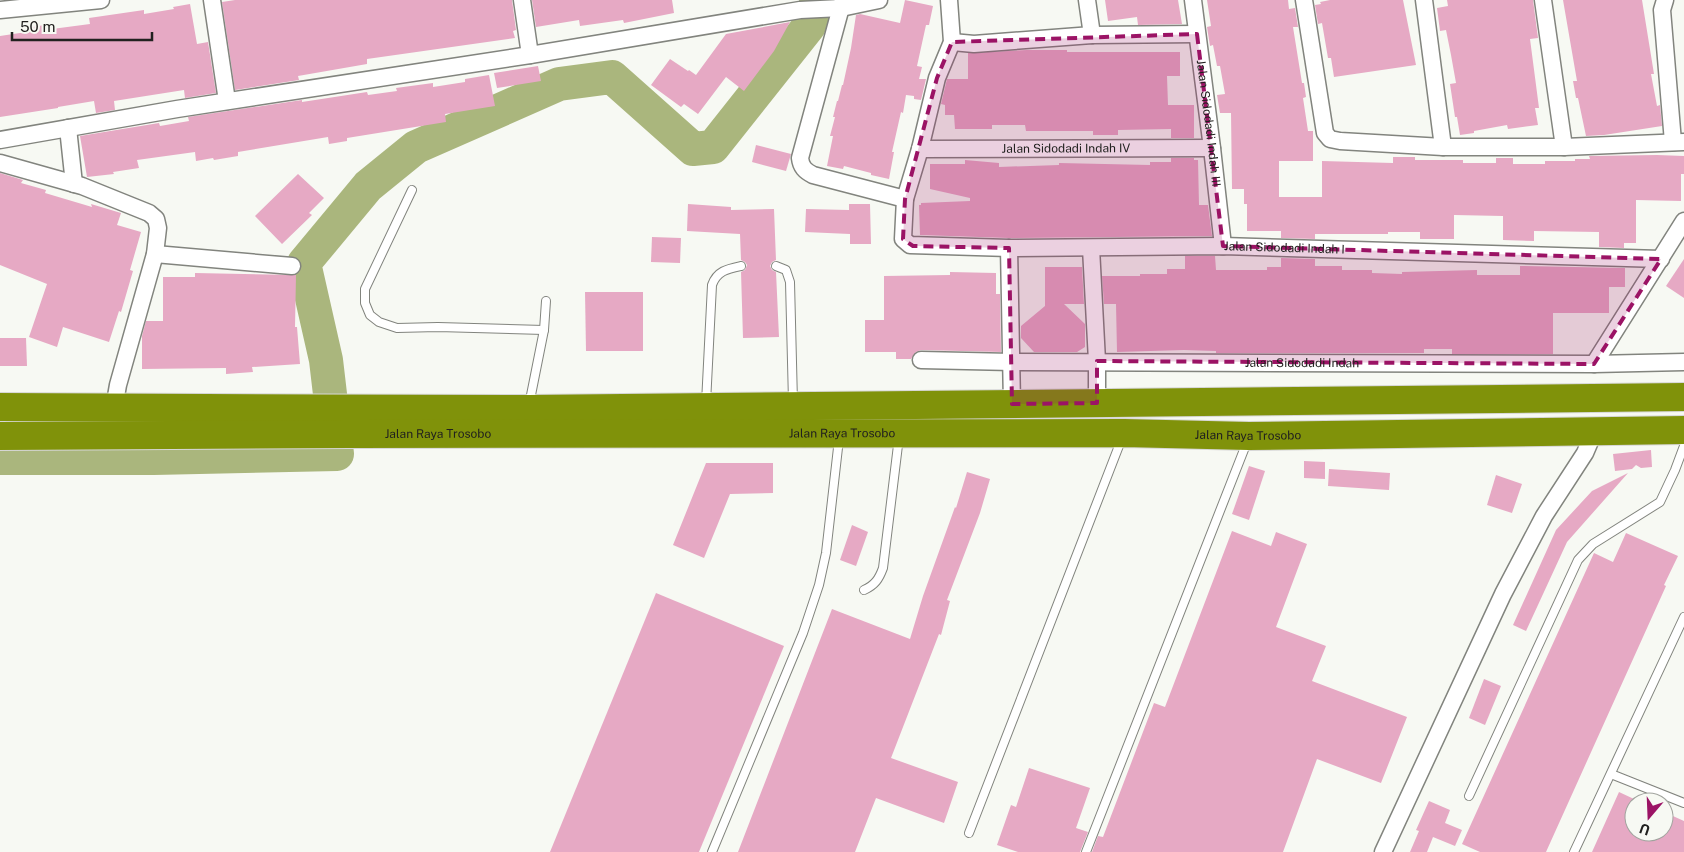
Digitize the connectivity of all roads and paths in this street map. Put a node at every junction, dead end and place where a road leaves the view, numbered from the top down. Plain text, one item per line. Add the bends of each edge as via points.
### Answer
1 (101, 0) edge
2 (212, 0) edge
3 (522, 0) edge
4 (879, 0) edge
5 (949, 0) edge
6 (1087, 0) edge
7 (1193, 0) edge
8 (1304, 0) edge
9 (1424, 0) edge
10 (1543, 0) edge
11 (1665, 0) edge
12 (842, 4) edge
13 (0, 10) edge
14 (1197, 34) junction
15 (1092, 35) junction
16 (952, 42) junction
17 (530, 55) junction
18 (227, 101) junction
19 (68, 128) junction
20 (0, 140) edge
21 (1678, 142) edge
22 (1443, 147) junction
23 (1564, 147) junction
24 (1212, 148) junction
25 (920, 149) junction
26 (0, 163) edge
27 (74, 184) junction
28 (412, 190) dead end
29 (905, 199) junction
30 (1684, 221) edge
31 (1222, 246) junction
32 (1009, 248) junction
33 (1091, 248) junction
34 (155, 254) junction
35 (1662, 258) junction
36 (292, 266) dead end
37 (741, 266) dead end
38 (776, 266) dead end
39 (546, 301) dead end
40 (544, 330) junction
41 (921, 360) dead end
42 (1097, 361) junction
43 (1012, 362) junction
44 (1684, 362) edge
45 (1594, 364) junction
46 (1684, 397) edge
47 (1097, 403) junction
48 (1012, 404) junction
49 (793, 406) junction
50 (0, 407) edge
51 (706, 407) junction
52 (114, 408) junction
53 (528, 409) junction
54 (337, 421) junction
55 (1684, 430) edge
56 (1594, 432) junction
57 (1124, 433) junction
58 (840, 434) junction
59 (899, 434) junction
60 (0, 436) edge
61 (1249, 436) junction
62 (1684, 446) edge
63 (864, 590) dead end
64 (1684, 618) edge
65 (1611, 774) junction
66 (1469, 796) dead end
67 (1684, 803) edge
68 (969, 833) dead end
69 (712, 852) edge
70 (1086, 852) edge
71 (1383, 852) edge
72 (1574, 852) edge

1 - 13 street
2 - 18 street
3 - 17 street
4 - 12 street
5 - 16 street
6 - 15 street
7 - 14 street, Jalan Sidodadi Indah III
8 - 22 street via 1327,137 1340,141
9 - 22 street
10 - 23 street
11 - 21 street via 1662,10
12 - 17 street
12 - 29 street via 800,164 813,175
14 - 15 street
14 - 24 street, Jalan Sidodadi Indah III
15 - 16 street via 974,44
16 - 25 street via 937,78
17 - 18 street
18 - 19 street
19 - 20 street
19 - 27 street
21 - 23 street
22 - 23 street
24 - 25 street, Jalan Sidodadi Indah IV
24 - 31 street, Jalan Sidodadi Indah III
25 - 29 street
26 - 27 street
27 - 34 street via 149,213 156,219
28 - 40 lane via 365,289 365,303 370,315 397,328
29 - 32 street, Jalan Sidodadi Indah I via 903,240 907,244
30 - 35 street
31 - 33 street, Jalan Sidodadi Indah I
31 - 35 street, Jalan Sidodadi Indah I
32 - 33 street, Jalan Sidodadi Indah I
32 - 43 street
33 - 42 street
34 - 36 street
34 - 52 street
35 - 45 street
37 - 51 lane via 721,272 712,285
38 - 49 lane via 786,270 790,282
39 - 40 lane
40 - 53 lane
41 - 43 street, Jalan Sidodadi Indah
42 - 43 street, Jalan Sidodadi Indah
42 - 45 street, Jalan Sidodadi Indah
42 - 47 street
43 - 48 street
44 - 45 street, Jalan Sidodadi Indah
46 - 47 highway, Jalan Raya Trosobo
47 - 48 highway, Jalan Raya Trosobo
48 - 49 highway, Jalan Raya Trosobo
49 - 51 highway, Jalan Raya Trosobo
50 - 52 highway, Jalan Raya Trosobo
51 - 53 highway, Jalan Raya Trosobo
52 - 54 highway, Jalan Raya Trosobo
53 - 54 highway, Jalan Raya Trosobo
54 - 58 highway, Jalan Raya Trosobo
54 - 60 highway, Jalan Raya Trosobo
55 - 56 highway, Jalan Raya Trosobo
56 - 61 highway, Jalan Raya Trosobo
56 - 71 street via 1585,453 1544,516 1504,594
57 - 59 highway, Jalan Raya Trosobo
57 - 61 highway, Jalan Raya Trosobo
57 - 68 lane
58 - 59 highway, Jalan Raya Trosobo
58 - 69 lane via 826,552 816,594 803,633
59 - 63 lane via 883,568 879,579
61 - 70 lane
62 - 66 lane via 1660,502 1593,544 1578,560
64 - 65 lane
65 - 67 lane
65 - 72 lane

